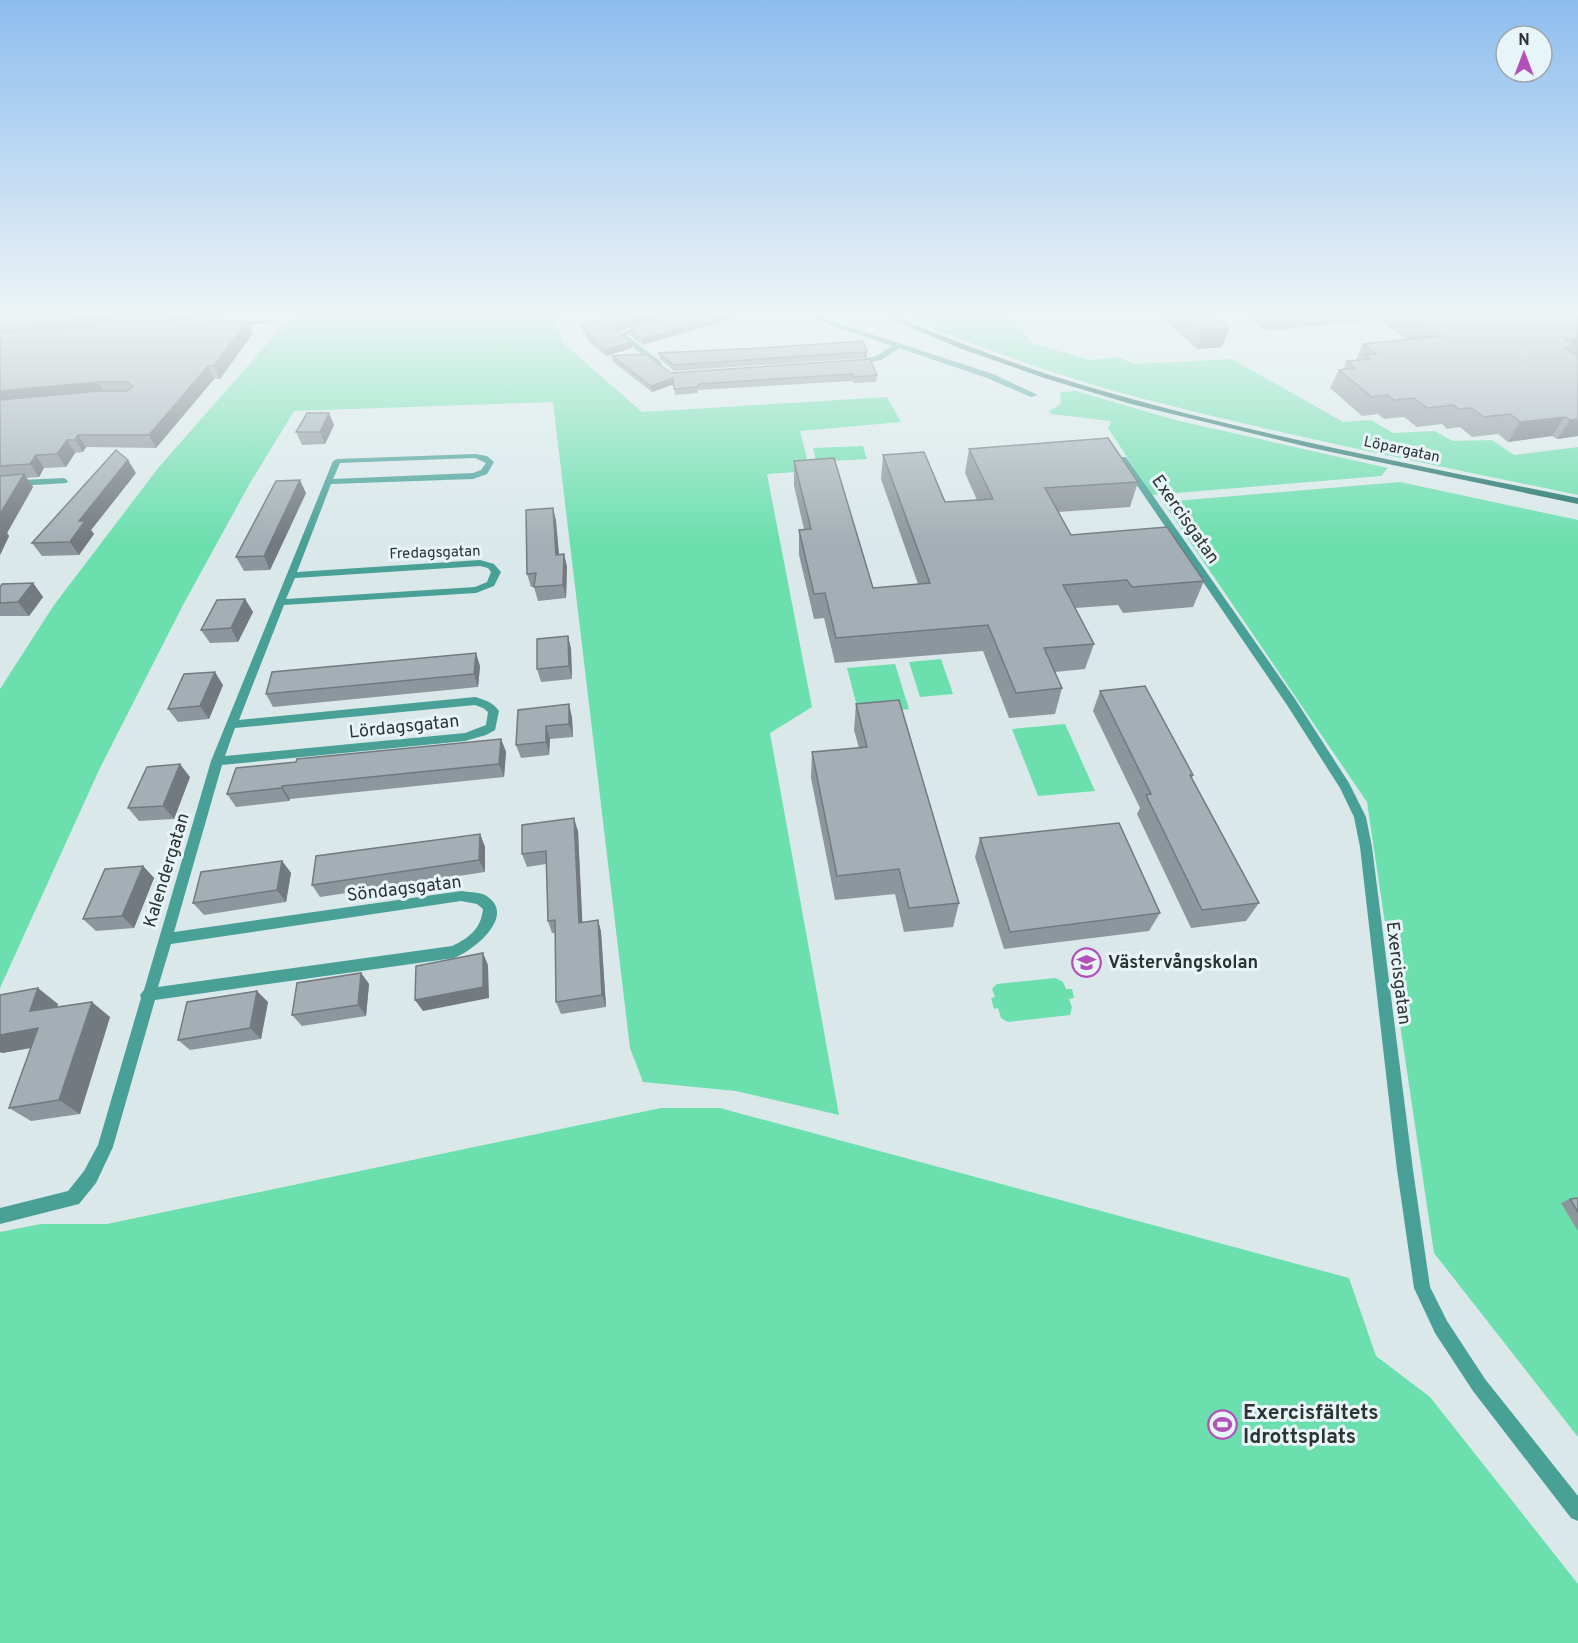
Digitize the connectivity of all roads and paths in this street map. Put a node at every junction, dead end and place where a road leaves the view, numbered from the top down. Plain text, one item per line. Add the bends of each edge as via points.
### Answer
1 (1019, 389) edge
2 (1090, 389) edge
3 (1034, 395) dead end
4 (1123, 459) edge
5 (64, 481) dead end
6 (328, 482) junction
7 (0, 484) edge
8 (1578, 501) edge
9 (291, 575) junction
10 (280, 602) junction
11 (231, 725) junction
12 (217, 761) junction
13 (164, 939) junction
14 (147, 995) junction
15 (0, 1216) edge
16 (1578, 1511) edge

1 - 3 street
2 - 8 street, Löpargatan via 1276,436
4 - 16 street, Exercisgatan via 1291,702 1345,786 1360,817 1422,1288 1441,1327 1479,1384
5 - 7 street
6 - 6 street, Kalendergatan via 337,461 475,456 490,462 489,468 473,476
6 - 9 street, Kalendergatan
9 - 10 street, Kalendergatan
9 - 10 street, Fredagsgatan via 480,563 496,572 491,584 476,590
10 - 11 street, Kalendergatan
11 - 12 street, Kalendergatan
11 - 12 street, Lördagsgatan via 475,701 494,711 491,727 465,737
12 - 13 street, Kalendergatan
13 - 14 street, Kalendergatan
13 - 14 street, Söndagsgatan via 461,896 480,899 490,907 485,931 454,952
14 - 15 street, Kalendergatan via 105,1147 90,1177 73,1198

